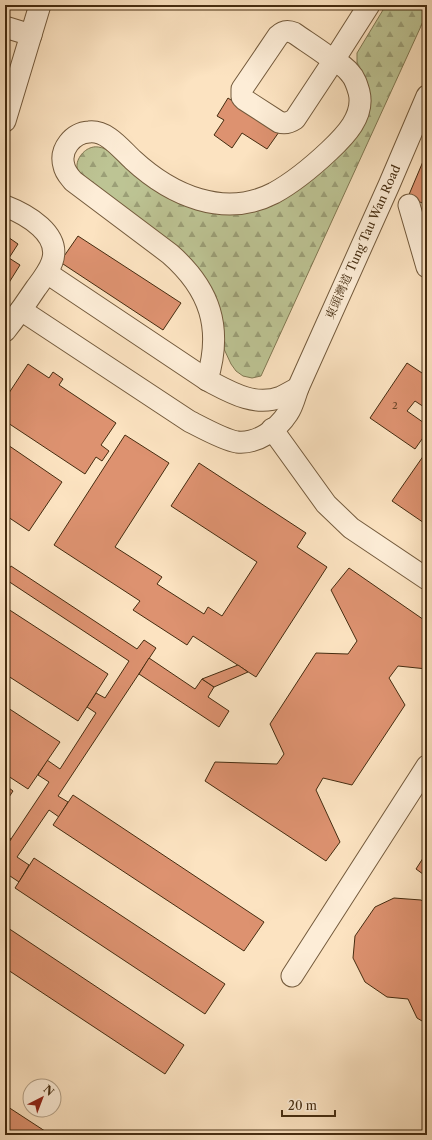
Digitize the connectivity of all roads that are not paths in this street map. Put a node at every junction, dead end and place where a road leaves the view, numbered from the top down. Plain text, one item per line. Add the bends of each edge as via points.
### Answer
1 (40, 5) edge
2 (369, 5) edge
3 (5, 27) edge
4 (31, 35) junction
5 (334, 60) junction
6 (427, 96) edge
7 (5, 121) edge
8 (389, 185) junction
9 (409, 205) junction
10 (5, 206) edge
11 (427, 219) edge
12 (427, 267) edge
13 (47, 273) junction
14 (21, 310) junction
15 (5, 331) edge
16 (207, 380) junction
17 (298, 388) junction
18 (272, 429) junction
19 (427, 578) edge
20 (427, 766) edge
21 (292, 976) dead end

1 - 4 lane
2 - 5 lane
3 - 4 lane
4 - 7 lane
5 - 5 lane via 295,119 287,124 279,122 242,96 242,89 278,36 285,31 294,33
5 - 16 lane via 350,72 356,83 360,95 356,119 336,145 305,172 273,193 256,199 239,203 221,203 203,201 187,195 156,179 109,137 100,133 81,133 66,146 63,164 73,181 170,254 192,276 200,289 210,311 214,334 212,365
6 - 8 lane, 東頭灣道 Tung Tau Wan Road
8 - 9 lane
8 - 17 lane, 東頭灣道 Tung Tau Wan Road
9 - 11 lane
9 - 12 lane
10 - 13 lane via 26,216 46,232 54,250 53,261
13 - 14 lane
13 - 16 lane
14 - 15 lane
14 - 18 lane, 東頭灣道 Tung Tau Wan Road via 189,421 218,436 236,442 252,441
16 - 17 lane via 231,393 260,401 281,396
17 - 18 lane, 東頭灣道 Tung Tau Wan Road via 288,413
18 - 19 lane via 336,514 351,528
20 - 21 lane

